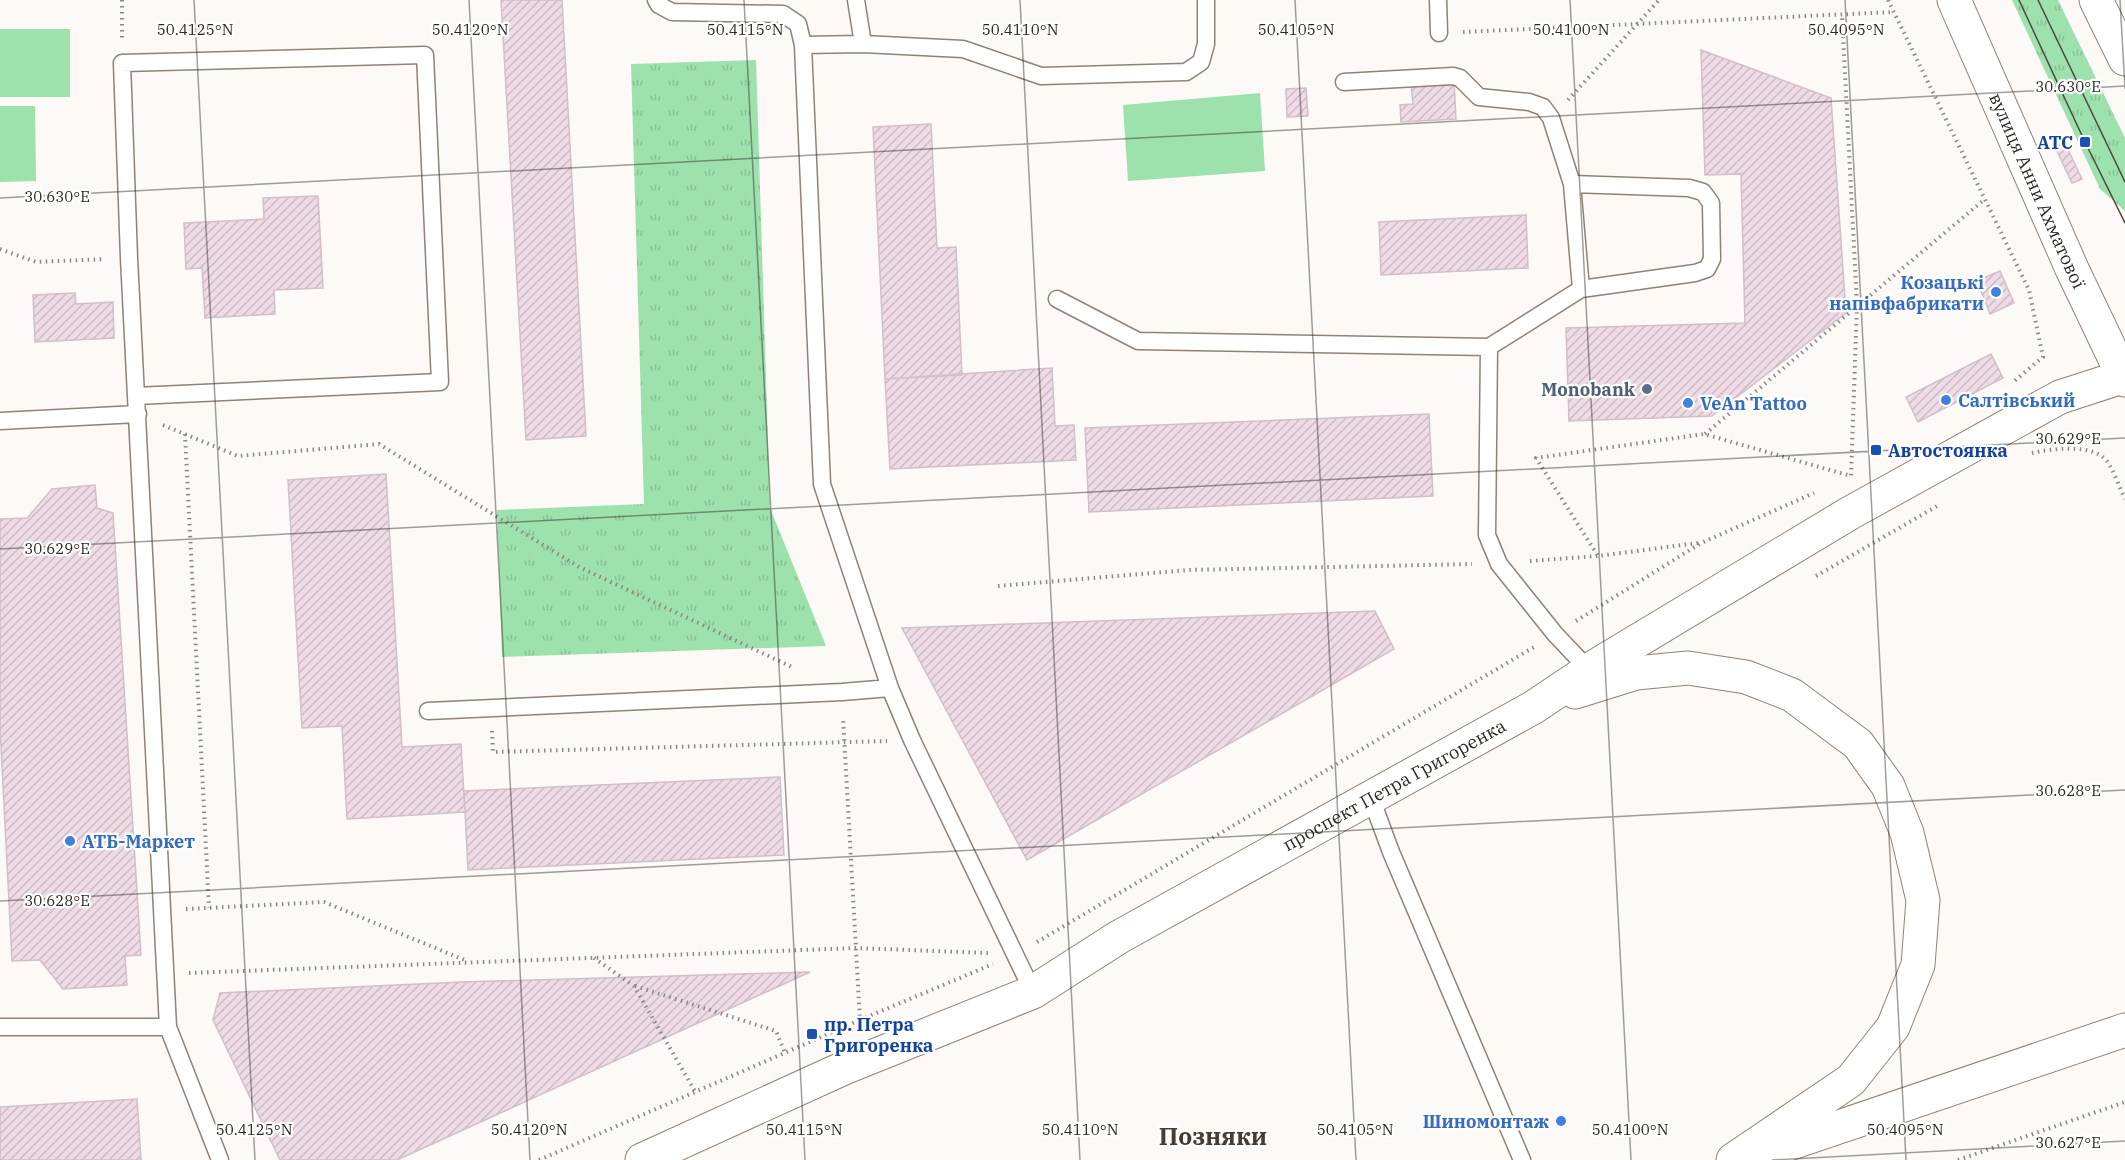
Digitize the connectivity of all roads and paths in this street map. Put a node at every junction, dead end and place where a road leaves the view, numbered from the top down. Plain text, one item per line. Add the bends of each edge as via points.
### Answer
1 (122, 0) edge
2 (656, 0) edge
3 (856, 0) edge
4 (1206, 0) edge
5 (1438, 0) edge
6 (1659, 0) edge
7 (1888, 0) edge
8 (1954, 0) edge
9 (2096, 0) edge
10 (1894, 12) junction
11 (1842, 15) junction
12 (1636, 26) junction
13 (1439, 33) joint
14 (863, 44) junction
15 (803, 45) junction
16 (2125, 60) edge
17 (122, 63) junction
18 (1344, 82) dead end
19 (1551, 118) junction
20 (1572, 184) junction
21 (1985, 199) junction
22 (0, 249) edge
23 (129, 258) junction
24 (1581, 289) junction
25 (1057, 299) dead end
26 (1857, 306) junction
27 (1489, 347) junction
28 (2125, 377) edge
29 (2011, 384) dead end
30 (136, 396) junction
31 (138, 414) junction
32 (0, 422) edge
33 (185, 434) junction
34 (1704, 434) junction
35 (2024, 455) dead end
36 (1861, 471) dead end
37 (1851, 476) junction
38 (1841, 481) dead end
39 (1819, 490) dead end
40 (2125, 499) edge
41 (1946, 501) dead end
42 (1701, 543) junction
43 (1598, 556) junction
44 (1499, 564) junction
45 (1808, 580) dead end
46 (998, 586) dead end
47 (1555, 634) junction
48 (1589, 670) junction
49 (890, 688) junction
50 (842, 692) junction
51 (1540, 703) junction
52 (491, 708) junction
53 (428, 711) dead end
54 (912, 740) junction
55 (843, 743) junction
56 (1371, 798) junction
57 (209, 908) junction
58 (162, 911) junction
59 (856, 948) junction
60 (1016, 954) junction
61 (594, 958) junction
62 (470, 962) junction
63 (165, 973) junction
64 (634, 986) junction
65 (1033, 992) junction
66 (860, 1020) junction
67 (0, 1027) edge
68 (168, 1027) junction
69 (2125, 1030) edge
70 (785, 1053) junction
71 (696, 1092) junction
72 (2125, 1102) edge
73 (220, 1160) edge
74 (539, 1160) edge
75 (642, 1160) edge
76 (1522, 1160) edge
77 (1733, 1160) edge
78 (1741, 1160) edge
79 (1958, 1160) edge

1 - 17 path
2 - 15 lane via 672,12 783,14 798,24
3 - 14 lane
4 - 14 lane via 1206,44 1201,62 1186,72 1041,76 963,49
5 - 13 lane
6 - 12 path
7 - 10 path
8 - 28 main road, вулиця Анни Ахматової via 2072,269
9 - 16 main road
10 - 11 path
10 - 21 path
11 - 12 path
11 - 26 path
12 - 13 path
12 - 19 path
14 - 15 lane
15 - 49 lane via 822,484
17 - 23 lane
17 - 30 lane via 425,55 440,382
18 - 19 lane via 1454,76 1479,97 1529,102 1543,107
19 - 20 lane
20 - 24 lane
20 - 24 lane via 1689,188 1703,192 1711,203 1712,259 1707,269
21 - 26 path
21 - 29 path via 2029,290 2043,357
22 - 23 path via 36,262
23 - 30 lane
24 - 27 lane
25 - 27 lane via 1138,341
26 - 34 path
26 - 37 path
27 - 44 lane via 1487,535
28 - 48 main road, проспект Петра Григоренка via 2060,396 1850,513
30 - 31 lane
31 - 32 lane
31 - 33 path
31 - 58 lane
33 - 50 path via 238,456 379,444 579,567
33 - 57 path
34 - 37 path
34 - 43 path via 1536,458
35 - 40 path via 2067,448 2091,452 2106,459
36 - 37 path
37 - 38 path
39 - 42 path
41 - 45 path
42 - 43 path
42 - 47 path
43 - 44 path
44 - 46 path via 1188,570
44 - 47 lane
47 - 48 lane
47 - 60 path
48 - 51 main road, проспект Петра Григоренка
49 - 50 lane
49 - 54 lane
50 - 52 lane
50 - 55 path
51 - 56 main road, проспект Петра Григоренка
51 - 77 main road via 1636,673 1688,668 1746,677 1792,695 1858,744 1888,786 1907,833 1923,900 1918,964 1893,1027 1851,1080
52 - 53 lane
52 - 55 path via 493,752
54 - 55 path
54 - 60 lane
55 - 59 path
56 - 65 main road, проспект Петра Григоренка via 1119,937
56 - 76 lane
57 - 58 path
57 - 62 path via 324,902
58 - 63 lane
59 - 60 path
59 - 61 path
59 - 66 path
60 - 65 lane
60 - 66 path
61 - 62 path
61 - 64 path
62 - 63 path
63 - 68 lane
64 - 70 path via 776,1031
64 - 71 path
65 - 75 main road, проспект Петра Григоренка via 844,1068
66 - 70 path
67 - 68 lane
68 - 73 lane
69 - 78 main road
70 - 71 path
71 - 74 path
72 - 79 path

